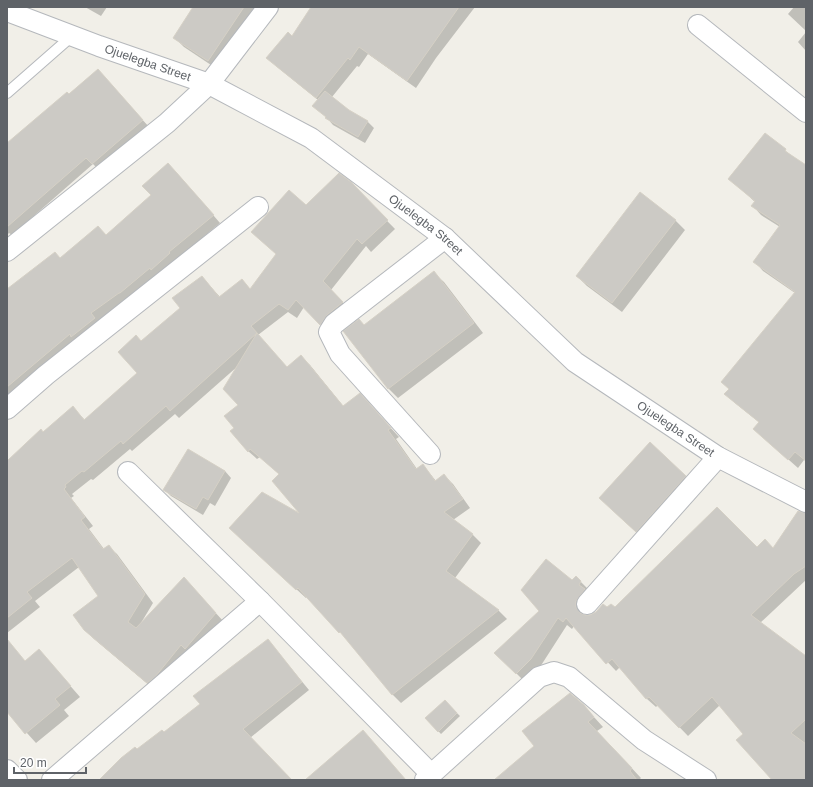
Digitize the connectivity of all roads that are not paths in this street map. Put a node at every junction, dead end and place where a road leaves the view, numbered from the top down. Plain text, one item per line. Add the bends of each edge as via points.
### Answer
1 (268, 7) edge
2 (7, 11) edge
3 (698, 25) dead end
4 (72, 36) junction
5 (209, 84) junction
6 (7, 93) edge
7 (806, 112) edge
8 (258, 207) dead end
9 (445, 238) junction
10 (7, 251) edge
11 (7, 409) edge
12 (430, 454) dead end
13 (718, 457) junction
14 (128, 472) dead end
15 (806, 502) edge
16 (260, 601) junction
17 (586, 604) dead end
18 (7, 770) edge
19 (428, 777) edge
20 (16, 780) edge
21 (52, 780) edge
22 (706, 780) edge

1 - 5 street
2 - 4 street, Ojuelegba Street
3 - 7 street
4 - 5 street, Ojuelegba Street
4 - 6 lane
5 - 9 street, Ojuelegba Street via 311,138
5 - 10 street via 167,123
8 - 11 street via 46,375
9 - 12 street via 334,324 329,332 340,354
9 - 13 street, Ojuelegba Street via 575,362
13 - 15 street, Ojuelegba Street
13 - 17 street
14 - 16 street
16 - 19 street
16 - 21 street
18 - 20 street
19 - 22 street via 539,677 554,672 569,677 644,740

